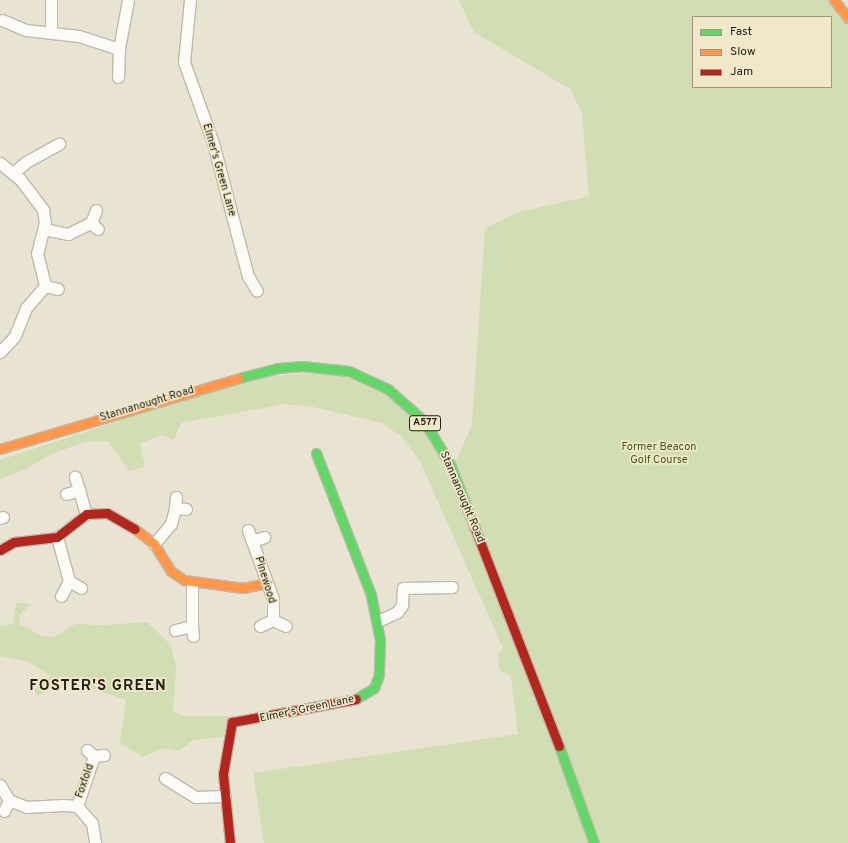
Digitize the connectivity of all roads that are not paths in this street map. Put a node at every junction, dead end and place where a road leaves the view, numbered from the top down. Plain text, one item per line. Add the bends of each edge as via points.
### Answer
1 (51, 0) edge
2 (128, 0) edge
3 (190, 0) edge
4 (834, 0) edge
5 (848, 18) edge
6 (2, 20) dead end
7 (51, 32) junction
8 (118, 49) junction
9 (118, 77) dead end
10 (59, 144) dead end
11 (0, 163) edge
12 (14, 173) junction
13 (96, 210) dead end
14 (44, 228) junction
15 (45, 286) junction
16 (58, 289) dead end
17 (257, 291) dead end
18 (0, 352) edge
19 (0, 449) edge
20 (316, 453) dead end
21 (75, 477) dead end
22 (79, 490) junction
23 (66, 494) dead end
24 (176, 496) dead end
25 (86, 514) junction
26 (248, 530) dead end
27 (57, 537) junction
28 (264, 537) dead end
29 (252, 541) junction
30 (154, 544) junction
31 (1, 546) edge
32 (69, 581) junction
33 (192, 582) junction
34 (267, 583) junction
35 (452, 587) dead end
36 (81, 588) dead end
37 (61, 596) dead end
38 (273, 620) junction
39 (378, 621) junction
40 (260, 626) dead end
41 (286, 626) dead end
42 (175, 630) dead end
43 (95, 754) dead end
44 (165, 778) dead end
45 (0, 785) edge
46 (225, 796) junction
47 (9, 800) junction
48 (77, 806) junction
49 (4, 811) dead end
50 (95, 843) edge
51 (230, 843) edge
52 (594, 843) edge

1 - 7 street
2 - 8 street
3 - 17 street, Elmer's Green Lane via 184,62 213,143 248,276
4 - 5 main road
6 - 7 street via 26,30
7 - 8 street via 78,36
8 - 9 street
10 - 12 street via 26,162
11 - 12 street
12 - 14 street via 40,203 45,216
13 - 14 street via 94,226 68,234
14 - 15 street via 37,253
15 - 16 street
15 - 18 street via 26,308 14,336
19 - 52 main road, Stannanought Road / A577 via 213,384 278,368 302,366 348,371 388,389 424,421 450,464 538,689
20 - 39 main road, Elmer's Green Lane via 371,595
21 - 22 street
22 - 23 street
22 - 25 street
24 - 30 street via 181,509
25 - 27 main road
25 - 30 main road via 96,512 116,516
26 - 29 street, Pinewood
27 - 31 main road
27 - 32 street
28 - 29 street, Pinewood
29 - 34 street, Pinewood
30 - 33 main road via 171,571
32 - 36 street
32 - 37 street
33 - 34 main road via 243,588
33 - 42 street via 192,631
34 - 38 street, Pinewood via 273,599
35 - 39 street via 403,588 402,605 397,612
38 - 40 street, Pinewood
38 - 41 street, Pinewood
39 - 46 main road, Elmer's Green Lane via 381,662 377,682 369,693 358,699 232,722 222,774
43 - 48 street, Foxfold
44 - 46 street via 195,797
45 - 47 street
46 - 51 main road, Elmer's Green Lane
47 - 48 street, Foxfold via 26,808
47 - 49 street
48 - 50 street, Foxfold via 92,823

